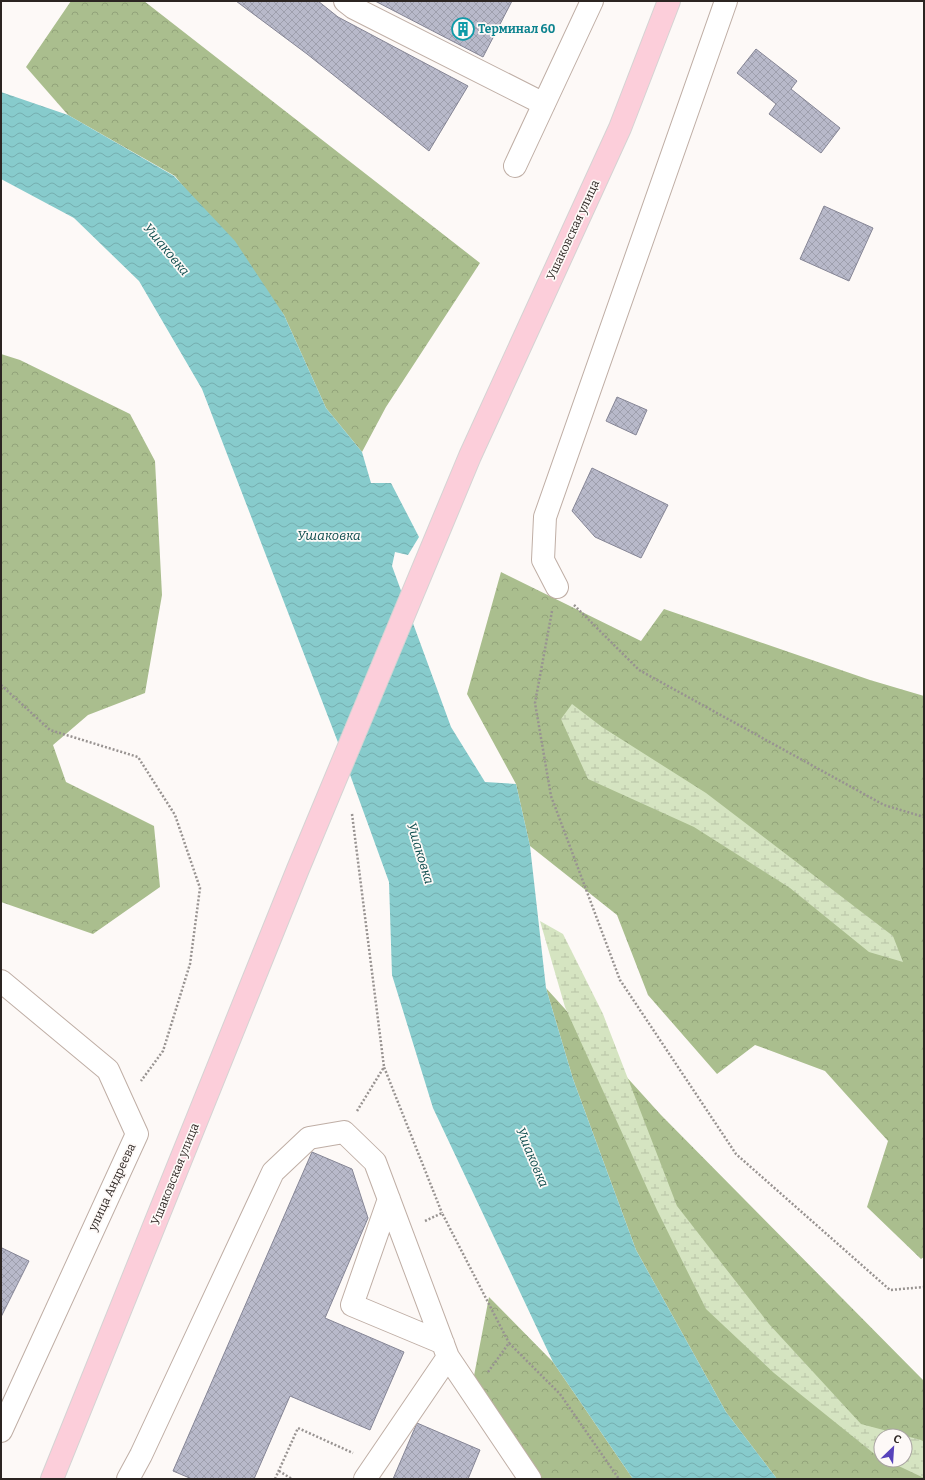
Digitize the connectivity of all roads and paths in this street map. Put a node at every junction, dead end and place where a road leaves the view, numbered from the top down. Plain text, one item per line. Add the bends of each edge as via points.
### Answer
1 (345, 1) edge
2 (592, 1) edge
3 (669, 1) edge
4 (726, 1) edge
5 (544, 104) junction
6 (515, 166) dead end
7 (557, 587) junction
8 (1, 685) edge
9 (352, 814) dead end
10 (924, 817) edge
11 (1, 981) edge
12 (384, 1067) junction
13 (123, 1105) junction
14 (344, 1132) junction
15 (389, 1199) junction
16 (442, 1213) junction
17 (401, 1231) junction
18 (924, 1287) edge
19 (509, 1343) junction
20 (446, 1350) junction
21 (472, 1392) junction
22 (1, 1431) edge
23 (279, 1471) junction
24 (370, 1471) edge
25 (52, 1479) edge
26 (128, 1479) edge
27 (275, 1479) edge
28 (292, 1479) edge
29 (530, 1479) edge
30 (619, 1479) edge

1 - 5 street via 354,8
2 - 5 street
3 - 25 main road, Ушаковская улица via 620,128 470,456 298,869
4 - 7 street via 545,517 543,560
5 - 6 street
7 - 10 path via 639,670 884,805
7 - 18 path via 535,704 551,796 620,980 736,1154 890,1290
8 - 13 path via 50,730 138,757 175,815 200,888 190,964 163,1051
9 - 12 path
11 - 13 street, улица Андреева via 108,1070
12 - 14 path
12 - 16 path
13 - 22 street, улица Андреева via 137,1134
14 - 15 street via 375,1162
14 - 26 street via 309,1138 273,1172
15 - 17 street
15 - 20 street via 352,1305
16 - 17 path
16 - 19 path
17 - 20 street
19 - 21 path
19 - 30 path via 560,1394
20 - 21 street
20 - 24 street
21 - 29 street
23 - 24 path via 298,1428
23 - 27 path
23 - 28 path

